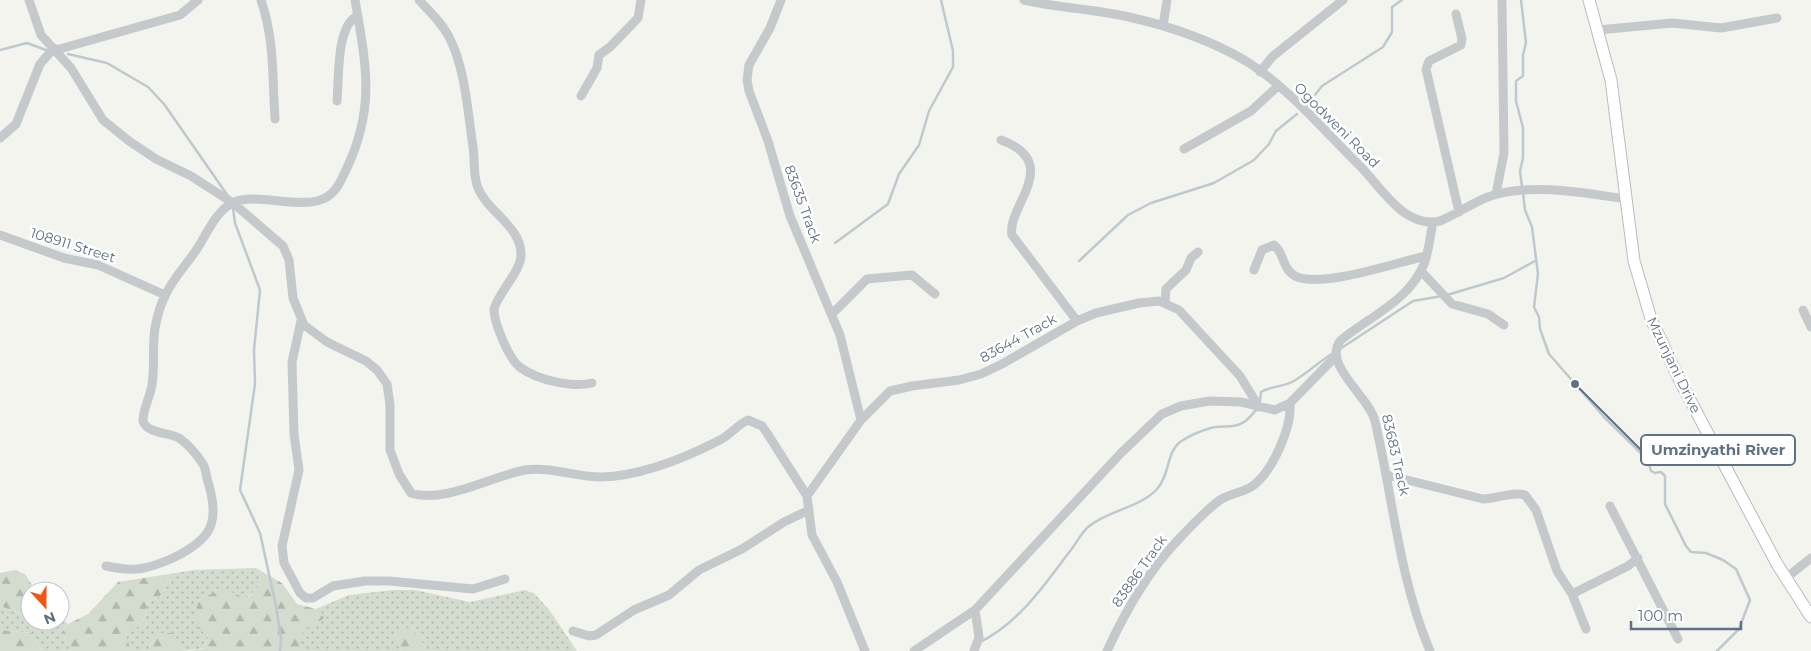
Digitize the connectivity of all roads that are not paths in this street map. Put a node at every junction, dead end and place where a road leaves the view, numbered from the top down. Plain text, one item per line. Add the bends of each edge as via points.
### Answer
1 (29, 0) edge
2 (198, 0) edge
3 (261, 0) edge
4 (355, 0) edge
5 (419, 0) edge
6 (641, 0) edge
7 (781, 0) edge
8 (1024, 0) edge
9 (1167, 0) edge
10 (1343, 0) edge
11 (1502, 0) edge
12 (1589, 0) edge
13 (1456, 14) dead end
14 (358, 16) junction
15 (1777, 18) dead end
16 (1164, 26) junction
17 (1598, 30) junction
18 (55, 49) junction
19 (1260, 72) junction
20 (1278, 86) junction
21 (580, 96) dead end
22 (337, 101) dead end
23 (274, 119) dead end
24 (0, 138) edge
25 (1001, 140) dead end
26 (1184, 149) dead end
27 (1496, 194) junction
28 (1626, 200) junction
29 (233, 203) junction
30 (1459, 212) junction
31 (1433, 222) junction
32 (0, 235) edge
33 (1198, 252) dead end
34 (1426, 256) junction
35 (1254, 270) dead end
36 (1421, 271) junction
37 (935, 294) dead end
38 (165, 295) junction
39 (1165, 303) junction
40 (1803, 310) dead end
41 (832, 314) junction
42 (301, 320) junction
43 (1077, 321) junction
44 (1504, 325) dead end
45 (1811, 327) edge
46 (1336, 356) junction
47 (592, 383) dead end
48 (1290, 403) junction
49 (1259, 407) junction
50 (861, 420) junction
51 (1387, 475) junction
52 (807, 496) junction
53 (1610, 506) dead end
54 (807, 511) junction
55 (1638, 558) junction
56 (1811, 558) edge
57 (106, 566) dead end
58 (1786, 578) junction
59 (505, 579) dead end
60 (1572, 594) junction
61 (976, 610) junction
62 (1811, 616) edge
63 (1586, 629) dead end
64 (573, 631) dead end
65 (1678, 640) dead end
66 (865, 651) edge
67 (914, 651) edge
68 (974, 651) edge
69 (1107, 651) edge
70 (1430, 651) edge

1 - 18 street via 42,34
2 - 18 street via 180,15
3 - 23 street via 273,47
4 - 14 street
5 - 47 street via 443,26 453,46 470,125 477,185 482,197 509,227 522,254 494,309 505,346 516,364 527,371 572,386
6 - 21 street via 638,18 599,55 597,68
7 - 41 street, 83635 Track via 749,65 747,80 790,216
8 - 16 street, Ogodweni Road via 1127,16
9 - 16 street
10 - 19 street via 1272,57
11 - 27 street via 1504,153
12 - 17 main road, Mzunjani Drive
13 - 30 street via 1461,45 1430,61 1426,70
14 - 22 street via 351,18 342,41
14 - 29 street via 365,58 367,105 359,140 335,191 326,199 304,203 246,200
15 - 17 street via 1721,28 1672,23
16 - 19 street, Ogodweni Road via 1226,52
17 - 28 main road, Mzunjani Drive via 1611,80
18 - 24 street via 40,64 16,124
18 - 29 street via 109,124 156,159 191,176
19 - 20 street, Ogodweni Road
20 - 26 street via 1251,111
20 - 31 street, Ogodweni Road via 1405,214
25 - 43 street via 1022,153 1029,167 1029,188 1012,227 1012,235
27 - 28 street via 1542,191
27 - 30 street
28 - 58 main road, Mzunjani Drive via 1634,261 1661,343
29 - 38 street via 209,228
29 - 42 street via 286,250 293,298
30 - 31 street
31 - 34 street
32 - 38 street, 108911 Street via 55,255 98,265
33 - 39 street via 1186,270 1166,289
34 - 35 street via 1353,276 1302,278 1288,271 1274,245 1262,250
34 - 36 street
36 - 44 street via 1452,304 1488,314
36 - 46 street via 1405,292 1341,340 1336,347
37 - 41 street via 912,275 873,278 862,283
38 - 57 street via 155,328 152,384 143,421 149,430 180,438 198,458 213,496 212,519 199,545 159,564 138,570
39 - 43 street, 83644 Track via 1139,303 1101,311
39 - 49 street via 1179,310 1209,340 1245,383
40 - 45 street
41 - 50 street, 83635 Track via 844,345
42 - 52 street via 327,342 366,362 382,376 389,392 390,450 411,493 423,496 448,492 527,470 599,477 637,472 720,440 748,420 762,426
42 - 59 street via 292,362 298,470 282,546 284,563 300,593 306,598 313,598 333,586 389,580 474,589
43 - 50 street, 83644 Track via 981,374 890,391
46 - 48 street
46 - 51 street, 83683 Track via 1350,383 1370,406
48 - 49 street via 1275,410
48 - 69 street, 83886 Track via 1290,417 1281,444 1260,479 1220,500 1174,544 1133,600
49 - 61 street via 1232,401 1209,401 1181,406 1162,414 1121,452
50 - 52 street, 83644 Track
51 - 60 street via 1483,499 1525,495 1536,510 1557,571
51 - 70 street, 83683 Track via 1406,580
52 - 54 street
53 - 55 street
54 - 64 street via 699,570 669,595 634,610 596,635
54 - 66 street via 812,535 837,582
55 - 60 street
55 - 65 street
56 - 58 street
58 - 62 main road, Mzunjani Drive
60 - 63 street
61 - 67 street
61 - 68 street via 979,637

